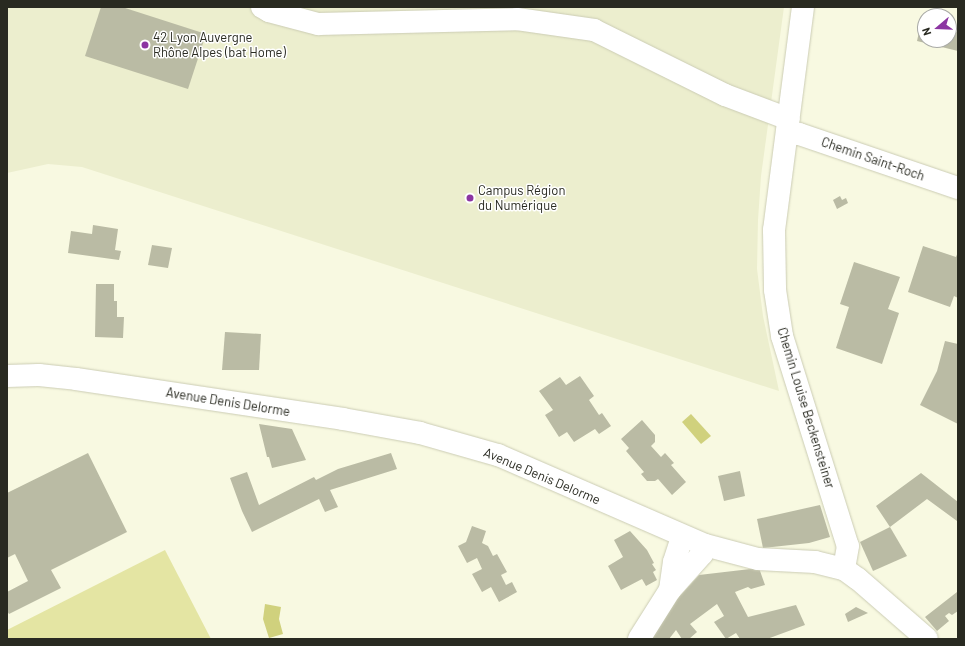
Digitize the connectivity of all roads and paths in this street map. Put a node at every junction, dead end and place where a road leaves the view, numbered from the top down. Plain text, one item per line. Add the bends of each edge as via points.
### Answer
1 (262, 7) edge
2 (803, 7) edge
3 (788, 126) junction
4 (958, 188) edge
5 (7, 376) edge
6 (682, 536) junction
7 (705, 545) junction
8 (844, 569) junction
9 (670, 590) junction
10 (639, 639) edge
11 (927, 639) edge

1 - 3 street, Chemin Saint-Roch via 318,24 517,19 594,30
2 - 3 street, Chemin Louise Beckensteiner
3 - 4 street, Chemin Saint-Roch via 799,134
3 - 8 street, Chemin Louise Beckensteiner via 774,230 776,296 784,343 848,546
5 - 6 street, Avenue Denis Delorme via 39,375 76,379 420,433 498,455
6 - 7 street, Avenue Denis Delorme
6 - 9 street via 674,562
7 - 8 street, Avenue Denis Delorme via 758,559 815,562
7 - 9 street via 702,554
8 - 11 street, Avenue Denis Delorme
9 - 10 street

